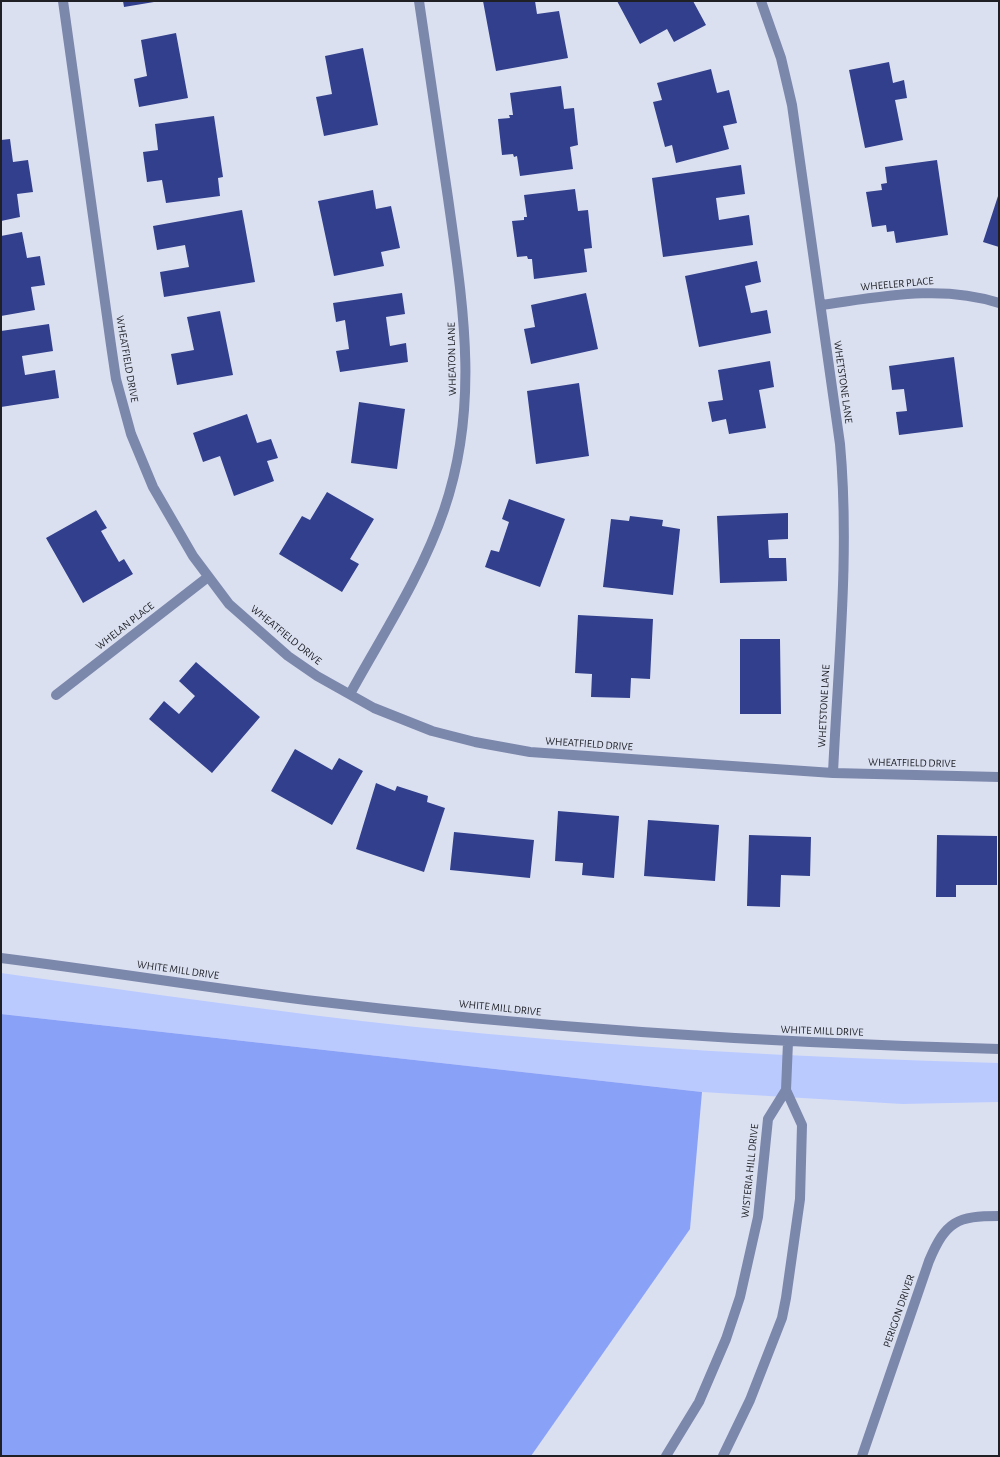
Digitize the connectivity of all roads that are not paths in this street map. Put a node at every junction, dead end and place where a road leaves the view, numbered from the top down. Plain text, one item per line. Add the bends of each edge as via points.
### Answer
1 (64, 1) edge
2 (419, 1) edge
3 (761, 1) edge
4 (999, 303) edge
5 (821, 305) junction
6 (208, 577) junction
7 (350, 694) junction
8 (56, 695) dead end
9 (833, 773) junction
10 (999, 777) edge
11 (1, 958) edge
12 (788, 1042) junction
13 (999, 1049) edge
14 (786, 1090) junction
15 (999, 1216) edge
16 (666, 1456) edge
17 (723, 1456) edge
18 (862, 1456) edge

1 - 6 street, WHEATFIELD DRIVE via 111,345 122,405 153,487 179,535
2 - 7 street, WHEATON LANE via 464,321 464,403 455,470 438,527 410,586
3 - 5 street, WHETSTONE LANE via 781,58 792,105
4 - 5 street, WHEELER PLACE via 974,296 940,292
5 - 9 street, WHETSTONE LANE via 840,444 844,507 844,566
6 - 7 street, WHEATFIELD DRIVE via 229,604 288,656 316,676
6 - 8 street, WHELAN PLACE
7 - 9 street, WHEATFIELD DRIVE via 394,717 432,732 499,747 530,752
9 - 10 street, WHEATFIELD DRIVE
11 - 12 street, WHITE MILL DRIVE via 355,1005 557,1026
12 - 13 street, WHITE MILL DRIVE
12 - 14 street
14 - 16 street, WISTERIA HILL DRIVE via 768,1119 758,1217 744,1282 729,1332 699,1402
14 - 17 street via 802,1125 800,1199 786,1298 782,1318 750,1400
15 - 18 street, PERIGON DRIVER via 963,1219 955,1222 941,1235 929,1261

